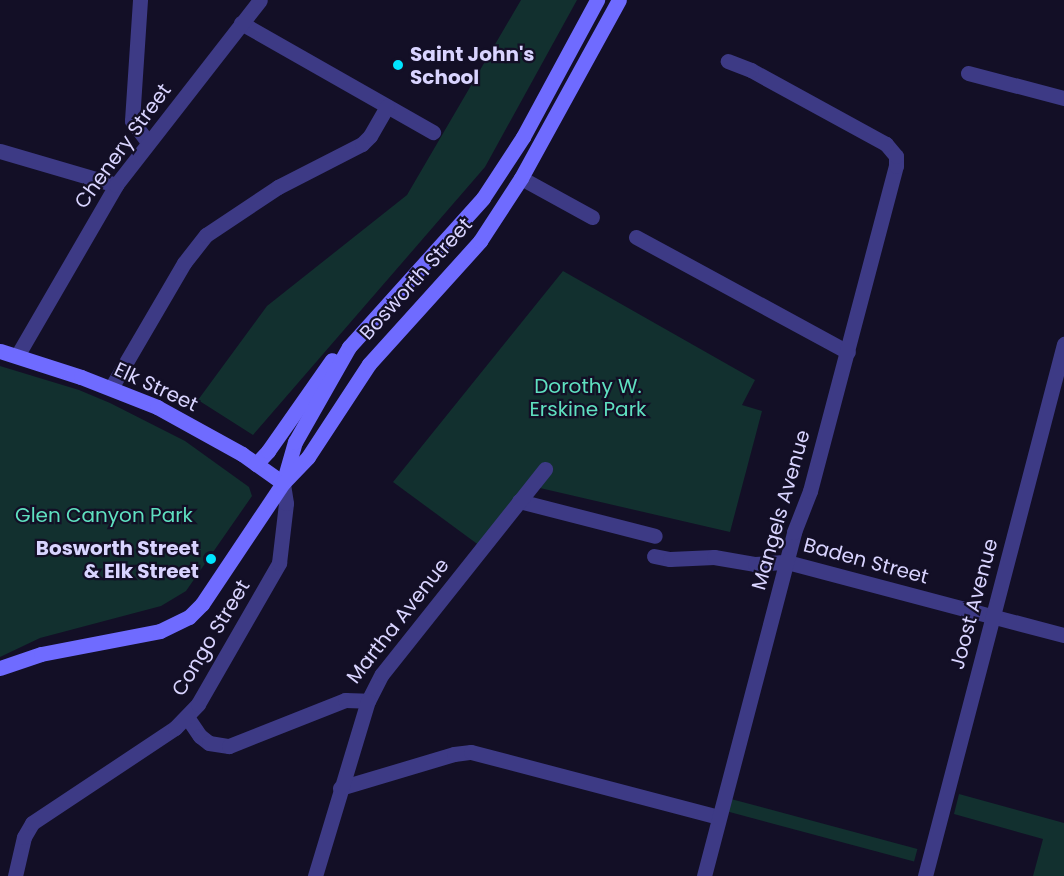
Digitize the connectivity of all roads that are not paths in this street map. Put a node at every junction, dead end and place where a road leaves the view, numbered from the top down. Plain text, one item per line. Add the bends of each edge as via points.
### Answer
1 (140, 0) edge
2 (260, 0) edge
3 (597, 0) edge
4 (619, 0) edge
5 (242, 23) junction
6 (728, 62) dead end
7 (968, 73) dead end
8 (1064, 98) edge
9 (387, 106) junction
10 (433, 132) dead end
11 (148, 142) junction
12 (0, 151) edge
13 (521, 178) junction
14 (116, 185) junction
15 (592, 217) dead end
16 (636, 237) dead end
17 (1064, 344) edge
18 (349, 347) junction
19 (0, 351) edge
20 (848, 352) junction
21 (17, 356) junction
22 (111, 388) junction
23 (256, 464) junction
24 (545, 469) dead end
25 (283, 483) junction
26 (519, 501) junction
27 (655, 536) dead end
28 (654, 556) dead end
29 (787, 562) junction
30 (993, 616) junction
31 (1064, 635) edge
32 (0, 668) edge
33 (368, 701) junction
34 (188, 717) junction
35 (340, 788) junction
36 (719, 817) junction
37 (15, 876) edge
38 (315, 876) edge
39 (704, 876) edge
40 (925, 876) edge

1 - 11 street via 132,121
2 - 5 street, Chenery Street
3 - 18 main road, Bosworth Street via 523,137 483,198
4 - 13 main road, Bosworth Street
5 - 9 street
5 - 11 street, Chenery Street
6 - 20 street, Mangels Avenue via 751,70 886,144 896,156 895,173
7 - 8 street
9 - 10 street
9 - 22 street via 362,144 278,187 206,235 184,263
11 - 14 street, Chenery Street
12 - 14 street
13 - 15 street
13 - 25 main road, Bosworth Street via 480,241 369,364 308,457
14 - 21 street, Chenery Street
16 - 20 street
17 - 30 street, Joost Avenue
18 - 23 main road via 331,360
18 - 25 main road, Bosworth Street via 295,442
19 - 21 main road, Elk Street
20 - 29 street, Mangels Avenue
21 - 22 main road, Elk Street
22 - 23 main road, Elk Street via 173,416
23 - 25 main road, Elk Street
24 - 26 street, Martha Avenue
25 - 32 main road, Bosworth Street via 212,590 189,617 160,631 34,655
25 - 34 street, Congo Street via 286,503 279,563
26 - 27 street
26 - 33 street, Martha Avenue via 382,674
28 - 29 street, Baden Street via 755,564
29 - 30 street, Baden Street
29 - 36 street, Mangels Avenue
30 - 31 street, Baden Street
30 - 40 street, Joost Avenue
33 - 34 street, Martha Avenue via 345,700 229,746 208,743
33 - 35 street
34 - 37 street, Congo Street via 33,823 24,837
35 - 36 street via 471,752
35 - 38 street
36 - 39 street, Mangels Avenue

